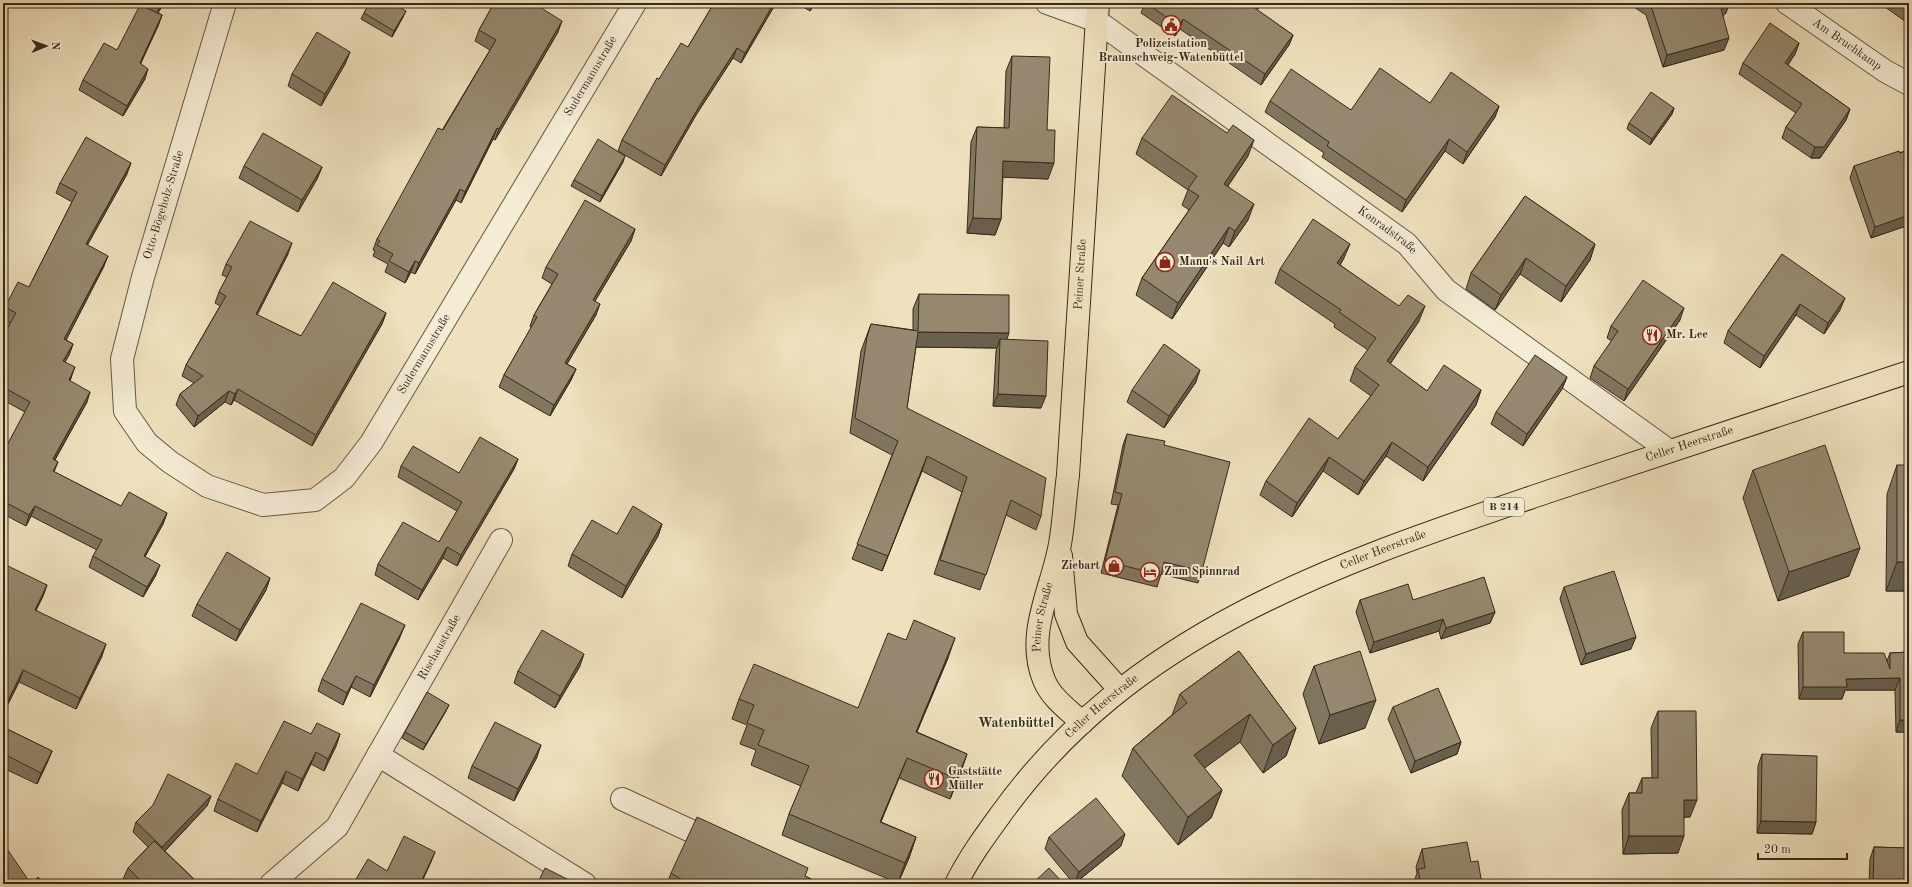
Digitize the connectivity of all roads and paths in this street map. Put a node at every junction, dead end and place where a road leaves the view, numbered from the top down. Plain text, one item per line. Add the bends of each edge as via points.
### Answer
1 (225, 3) edge
2 (635, 3) edge
3 (1047, 3) edge
4 (1787, 3) edge
5 (1097, 12) edge
6 (1909, 84) edge
7 (1909, 372) edge
8 (125, 411) joint
9 (1668, 450) junction
10 (501, 540) dead end
11 (1060, 545) junction
12 (1120, 690) junction
13 (1082, 723) junction
14 (378, 755) junction
15 (622, 799) dead end
16 (735, 852) edge
17 (271, 884) edge
18 (585, 884) edge
19 (956, 884) edge

1 - 8 street, Otto-Bögeholz-Straße via 142,277 122,359
2 - 8 street, Sudermannstraße via 371,443 344,478 315,500 263,505 207,486 170,462 147,444
3 - 5 street, Konradstraße
4 - 6 street, Am Bruchkamp via 1885,71
5 - 9 street, Konradstraße via 1407,244 1446,290
5 - 11 main road, Peiner Straße via 1068,475
7 - 9 main road, Celler Heerstraße / B 214
9 - 12 main road, Celler Heerstraße / B 214 via 1402,542 1300,584 1212,627 1169,654
10 - 14 street, Rischaustraße
11 - 12 main road, Peiner Straße via 1066,614 1077,642
11 - 13 main road, Peiner Straße via 1043,601 1037,652 1044,680 1051,691
12 - 13 main road, Celler Heerstraße / B 214
13 - 19 main road, Celler Heerstraße / B 214 via 1014,796
14 - 17 street, Rischaustraße via 337,827
14 - 18 street
15 - 16 street

